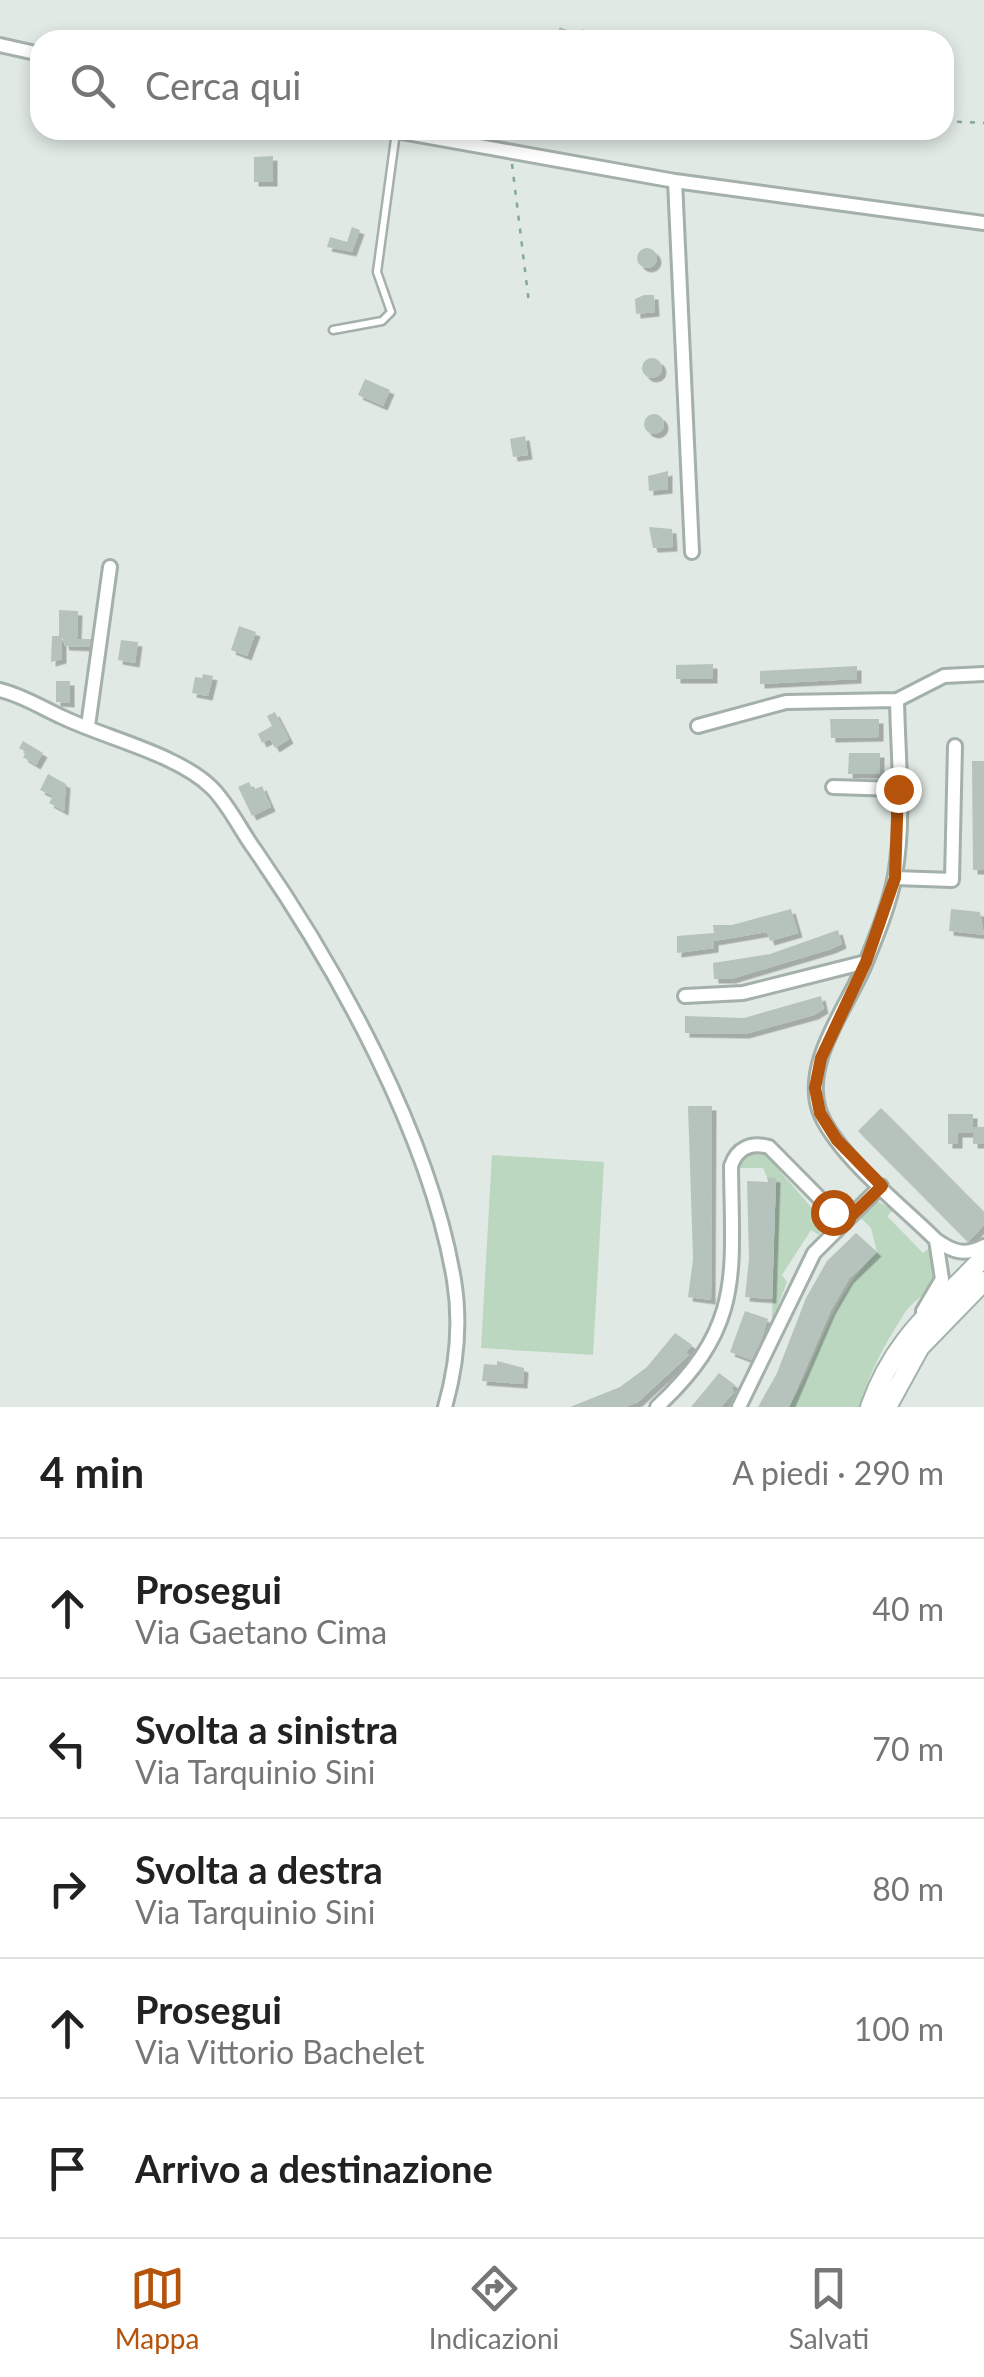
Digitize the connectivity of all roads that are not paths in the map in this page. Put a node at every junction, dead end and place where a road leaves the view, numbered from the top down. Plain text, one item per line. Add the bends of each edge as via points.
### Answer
1 (0, 45) edge
2 (30, 52) edge
3 (392, 140) edge
4 (443, 140) edge
5 (674, 181) junction
6 (984, 223) edge
7 (332, 330) dead end
8 (692, 552) dead end
9 (110, 567) dead end
10 (984, 674) edge
11 (0, 690) edge
12 (896, 700) junction
13 (88, 726) junction
14 (698, 726) dead end
15 (955, 746) dead end
16 (833, 788) dead end
17 (898, 789) junction
18 (895, 878) junction
19 (866, 962) junction
20 (685, 996) dead end
21 (882, 1186) junction
22 (844, 1223) junction
23 (936, 1240) junction
24 (984, 1246) edge
25 (984, 1257) edge
26 (984, 1281) edge
27 (916, 1322) junction
28 (445, 1407) edge
29 (657, 1407) edge
30 (739, 1407) edge
31 (870, 1407) edge
32 (887, 1407) edge

1 - 2 street
3 - 7 lane via 377,272 391,312 382,322
4 - 5 street
5 - 6 street
5 - 8 street
9 - 13 street
10 - 12 street via 944,676
11 - 13 street
12 - 14 street via 786,702
12 - 17 street
13 - 28 street via 212,788 291,902 363,1030 432,1186 454,1282 456,1369
15 - 18 street via 952,880
16 - 17 street
17 - 18 street
18 - 19 street
19 - 20 street via 743,993
19 - 21 street via 821,1058 815,1088 820,1113 837,1140
21 - 22 street
21 - 23 street
22 - 29 street via 768,1147 738,1152 731,1166 732,1287 724,1314 705,1354
22 - 30 street via 814,1254
23 - 24 street via 969,1254
23 - 27 street via 942,1278
25 - 27 street
26 - 32 street via 920,1347
27 - 31 street

